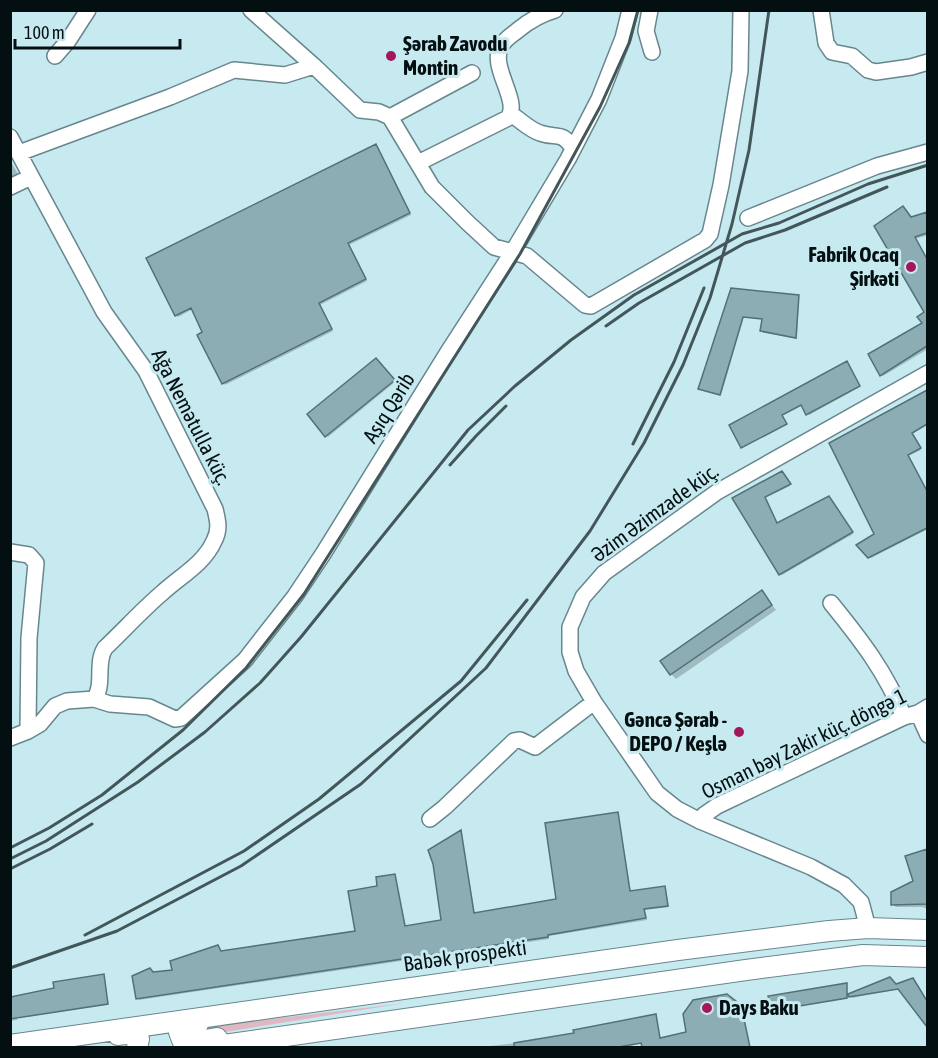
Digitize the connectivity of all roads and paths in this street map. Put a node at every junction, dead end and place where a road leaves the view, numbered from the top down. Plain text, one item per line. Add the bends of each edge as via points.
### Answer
1 (88, 10) edge
2 (251, 10) edge
3 (555, 10) edge
4 (630, 10) edge
5 (650, 10) edge
6 (741, 10) edge
7 (821, 10) edge
8 (652, 52) dead end
9 (55, 56) dead end
10 (927, 62) edge
11 (314, 66) junction
12 (472, 73) dead end
13 (511, 114) junction
14 (390, 117) junction
15 (10, 137) edge
16 (573, 149) junction
17 (927, 152) edge
18 (19, 153) junction
19 (418, 163) junction
20 (31, 177) junction
21 (10, 187) edge
22 (748, 218) dead end
23 (512, 253) junction
24 (927, 373) edge
25 (10, 552) edge
26 (831, 603) dead end
27 (94, 699) junction
28 (594, 702) junction
29 (917, 712) edge
30 (28, 731) junction
31 (927, 735) edge
32 (10, 738) edge
33 (430, 819) dead end
34 (700, 821) junction
35 (867, 928) junction
36 (927, 930) edge
37 (927, 957) edge
38 (438, 984) junction
39 (311, 1031) junction
40 (10, 1045) edge
41 (244, 1045) edge
42 (137, 1047) edge
43 (203, 1047) edge

1 - 9 street
2 - 11 street
3 - 13 street via 525,25 499,48 498,61
4 - 16 street, Aşıq Qərib via 599,99
5 - 8 street via 646,31
6 - 23 street via 740,71 721,185 710,234 705,240 591,306 527,256
7 - 10 street via 826,43 832,52 855,57 868,70 876,72
11 - 14 street via 360,110
11 - 18 street via 285,75 234,70
12 - 14 street
13 - 16 street via 539,133 565,138
13 - 19 street
14 - 19 street
15 - 18 street, Ağa Nemətulla küç.
16 - 23 street, Aşıq Qərib
17 - 22 street via 877,166
18 - 20 street, Ağa Nemətulla küç.
19 - 23 street via 432,187 467,222 494,247
20 - 21 street
20 - 27 street, Ağa Nemətulla küç. via 104,312 146,371 218,522 209,550 105,648
23 - 27 street, Aşıq Qərib via 323,554 245,660 181,718 149,707
24 - 28 street, Əzim Əzimzade küç. via 717,492 603,573 583,597 569,639 576,671
25 - 30 street via 29,555 36,563 29,638
26 - 29 street
27 - 30 street via 61,702
28 - 33 street via 535,747 513,741
28 - 34 street, Əzim Əzimzade küç. via 657,793
29 - 31 street
29 - 34 street, Osman bəy Zakir küç. döngə 1 via 717,806
30 - 32 street
34 - 35 street, Əzim Əzimzade küç. via 811,867 844,885 861,902
35 - 36 main road, Babək prospekti
35 - 38 main road, Babək prospekti
37 - 39 main road via 863,955
38 - 39 main road via 360,1002 187,1026 179,1036 193,1042 254,1033
38 - 40 main road, Babək prospekti
39 - 41 main road
40 - 42 main road via 131,1034 139,1039
41 - 43 main road

